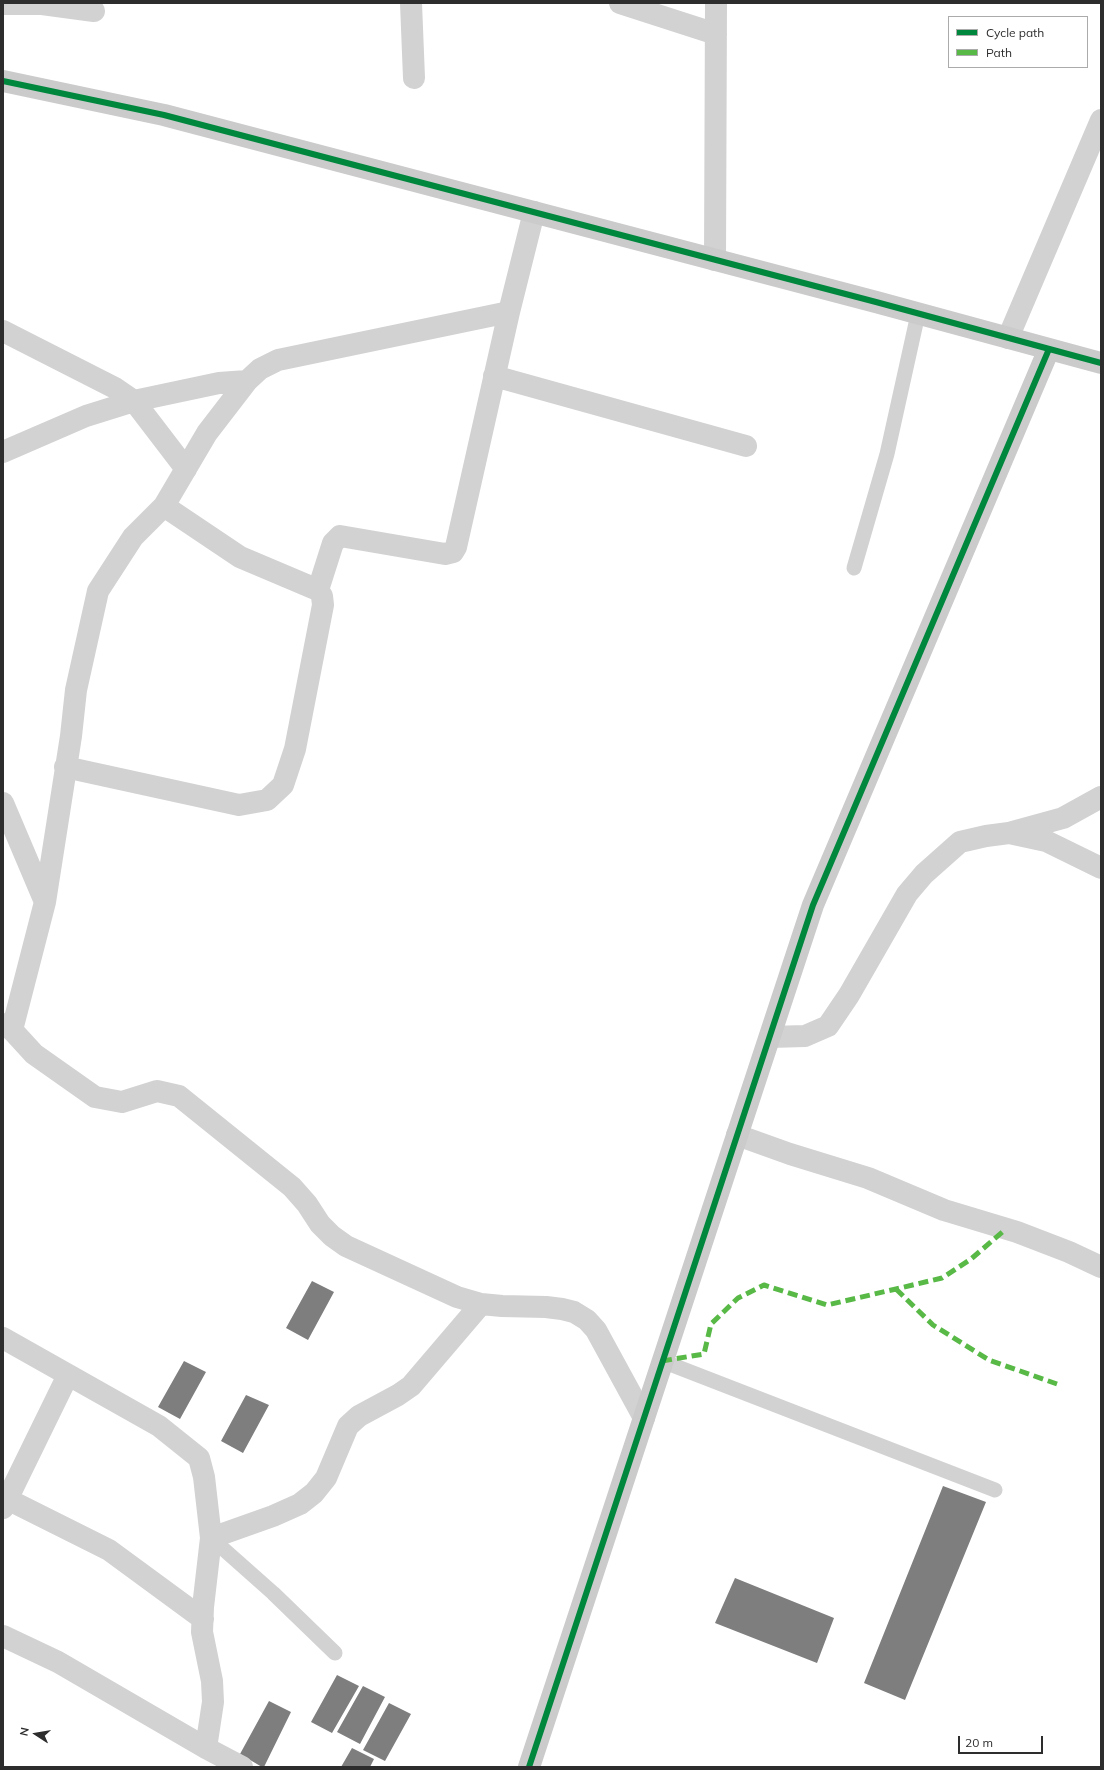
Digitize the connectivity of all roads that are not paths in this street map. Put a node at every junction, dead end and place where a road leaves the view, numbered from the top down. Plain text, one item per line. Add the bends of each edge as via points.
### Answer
1 (411, 3) edge
2 (620, 3) edge
3 (716, 3) edge
4 (3, 4) edge
5 (94, 11) dead end
6 (716, 34) junction
7 (414, 78) dead end
8 (3, 81) edge
9 (1101, 120) edge
10 (534, 212) junction
11 (715, 260) junction
12 (509, 312) junction
13 (918, 314) junction
14 (3, 331) edge
15 (1008, 338) junction
16 (1049, 349) junction
17 (1101, 364) edge
18 (494, 376) junction
19 (247, 381) junction
20 (134, 401) junction
21 (746, 446) dead end
22 (3, 452) edge
23 (186, 469) junction
24 (164, 506) junction
25 (854, 568) dead end
26 (318, 590) junction
27 (65, 767) junction
28 (1101, 797) edge
29 (3, 804) edge
30 (1009, 833) junction
31 (1101, 868) edge
32 (45, 902) junction
33 (8, 1027) edge
34 (770, 1037) junction
35 (737, 1135) junction
36 (1101, 1267) edge
37 (481, 1304) junction
38 (3, 1338) edge
39 (662, 1361) junction
40 (68, 1375) junction
41 (644, 1418) junction
42 (995, 1490) dead end
43 (5, 1503) edge
44 (211, 1538) junction
45 (202, 1619) junction
46 (3, 1636) edge
47 (334, 1653) dead end
48 (206, 1748) junction
49 (242, 1767) edge
50 (529, 1767) edge

1 - 7 street
2 - 6 street
3 - 6 street
4 - 5 street via 42,4
6 - 11 street
8 - 10 street via 164,115
9 - 15 street
10 - 11 street
10 - 12 street
11 - 13 street
12 - 18 street
12 - 19 street via 278,360 260,369
13 - 15 street
13 - 25 lane via 887,454
14 - 20 street via 115,388
15 - 16 street
16 - 17 street
16 - 34 street via 813,905
18 - 21 street
18 - 26 street via 456,547 452,552 445,554 340,536 333,543
19 - 20 street via 219,383
19 - 23 street via 207,433
20 - 22 street via 86,416
20 - 23 street
23 - 24 street
24 - 26 street via 240,557
24 - 27 street via 133,537 98,591 76,690
26 - 27 street via 323,605 295,749 283,786 267,800 239,805
27 - 32 street
28 - 30 street via 1063,818
29 - 32 street
30 - 31 street via 1046,841
30 - 34 street via 960,842 924,874 907,894 849,995 828,1026 805,1036
32 - 33 street
33 - 37 street via 34,1054 95,1097 122,1102 157,1091 179,1096 292,1187 320,1224 346,1246 457,1297
34 - 35 street
35 - 36 street via 868,1178 944,1210 1017,1232
35 - 39 street
37 - 41 street via 546,1307 574,1312 587,1320 596,1330
37 - 44 street via 411,1386 398,1396 358,1416 348,1426 326,1478 314,1493 300,1504 273,1516
38 - 40 street
39 - 41 street
39 - 42 lane
40 - 43 street
40 - 44 street via 159,1426 199,1458 204,1477
41 - 50 street
43 - 45 street via 109,1550
44 - 45 street
44 - 47 lane
45 - 48 street via 213,1702
46 - 48 street via 58,1662
48 - 49 street

